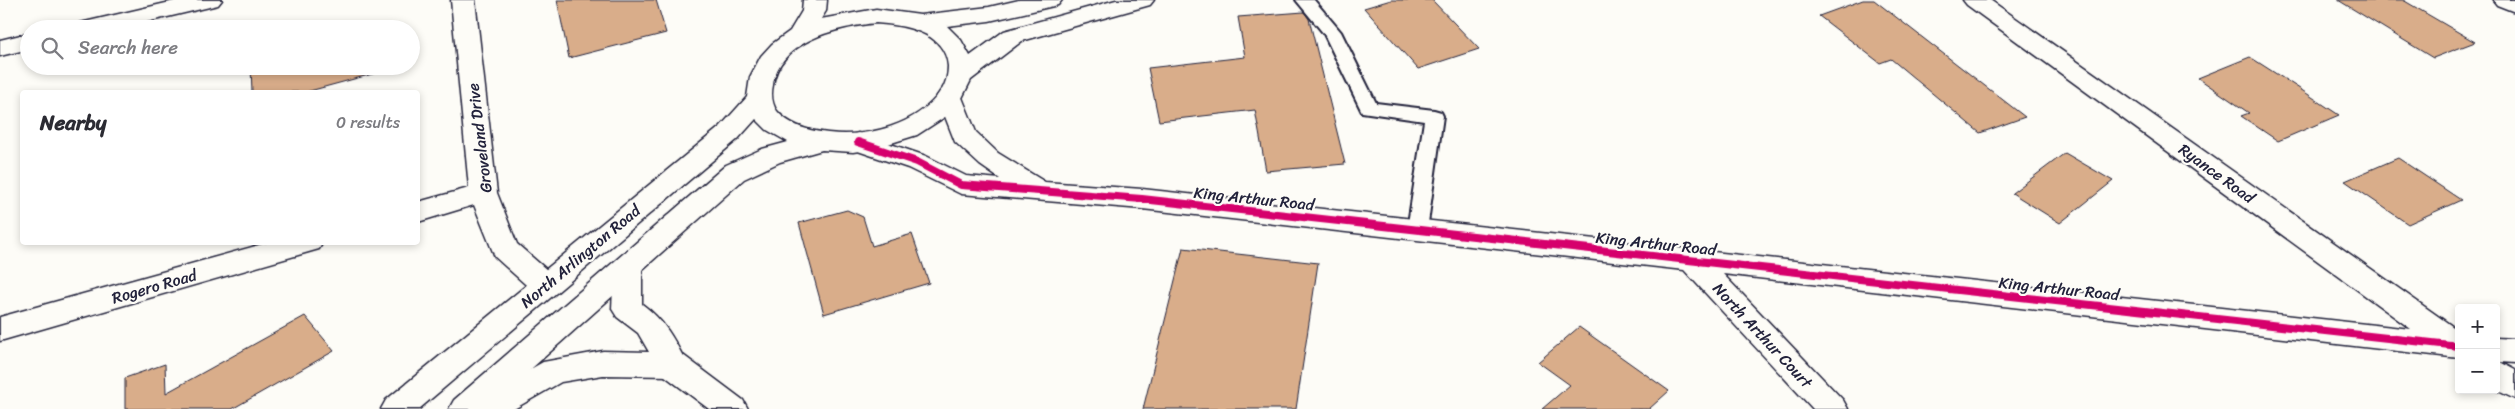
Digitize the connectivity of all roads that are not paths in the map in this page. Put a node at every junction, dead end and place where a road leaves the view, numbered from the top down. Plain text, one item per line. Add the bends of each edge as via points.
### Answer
1 (210, 0) edge
2 (462, 0) edge
3 (815, 0) edge
4 (877, 0) edge
5 (1050, 0) edge
6 (1142, 0) edge
7 (1305, 0) edge
8 (1975, 0) edge
9 (2505, 0) edge
10 (2515, 5) edge
11 (895, 17) junction
12 (123, 20) edge
13 (921, 22) junction
14 (799, 37) junction
15 (20, 43) edge
16 (0, 48) edge
17 (955, 86) junction
18 (759, 99) junction
19 (822, 142) junction
20 (858, 142) junction
21 (1039, 191) junction
22 (483, 193) junction
23 (420, 211) edge
24 (1417, 230) junction
25 (297, 245) edge
26 (1693, 261) junction
27 (628, 267) junction
28 (545, 285) junction
29 (0, 329) edge
30 (2455, 343) edge
31 (2455, 346) edge
32 (2500, 350) edge
33 (2515, 352) edge
34 (672, 364) junction
35 (2500, 376) edge
36 (2515, 387) edge
37 (397, 409) edge
38 (465, 409) edge
39 (492, 409) edge
40 (732, 409) edge
41 (1832, 409) edge

1 - 12 street
2 - 22 street, Groveland Drive
3 - 14 street via 814,11
4 - 11 street
5 - 13 street via 989,14
6 - 17 street via 1013,36
7 - 24 lane via 1332,32 1369,108 1434,116
8 - 30 street, Ryance Road
9 - 10 street
11 - 13 street
11 - 14 street via 863,17 836,22
13 - 17 street via 936,29 956,50 960,63
14 - 18 street via 778,53 764,72 759,85
15 - 16 street
17 - 20 street via 938,109 903,131
17 - 21 street, King Arthur Road via 964,136 990,159
18 - 19 street via 773,122 786,131
18 - 28 street, North Arlington Road via 729,133
19 - 20 street
19 - 27 street via 771,156 735,172
20 - 21 street, King Arthur Road via 917,162 961,184
21 - 24 street, King Arthur Road via 1142,199
22 - 23 street
22 - 28 street, Groveland Drive via 505,250
24 - 26 street, King Arthur Road
25 - 29 street, Rogero Road
26 - 31 street, King Arthur Road
26 - 41 street, North Arthur Court
27 - 34 street via 627,309 649,325
27 - 38 street
28 - 37 street, North Arlington Road
32 - 33 street
34 - 39 street via 603,363 554,371
34 - 40 street
35 - 36 street

